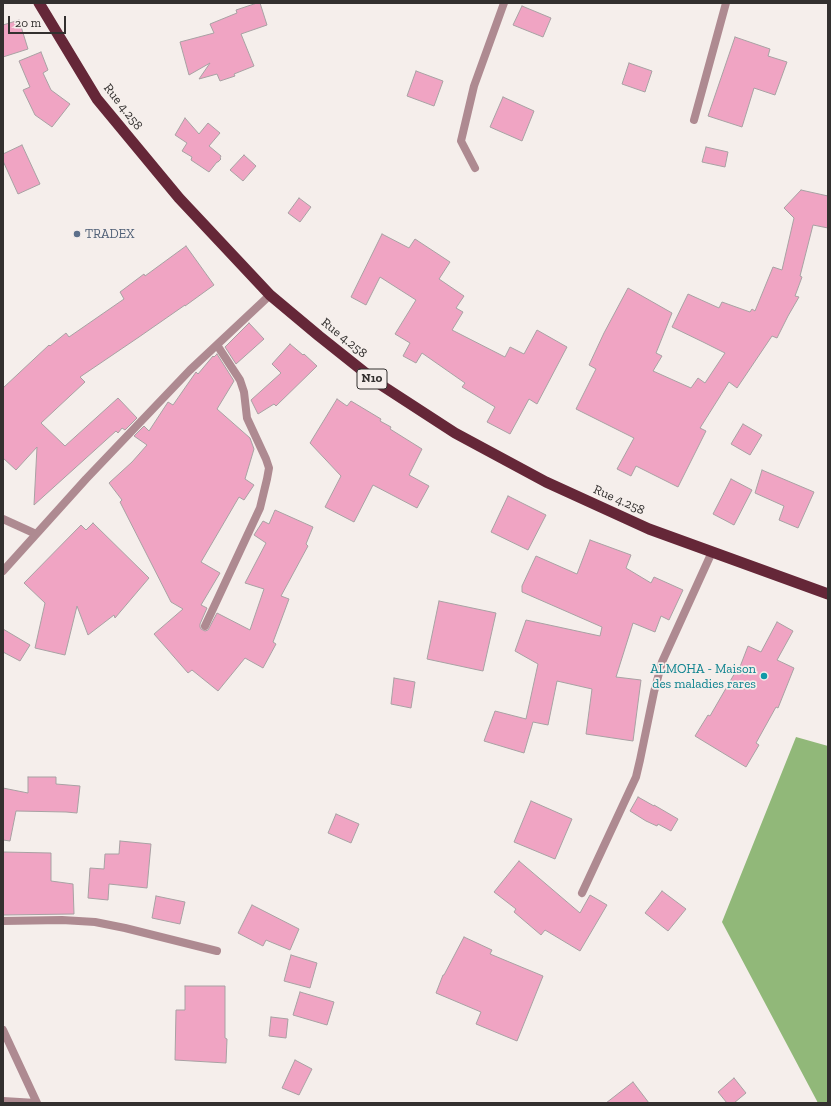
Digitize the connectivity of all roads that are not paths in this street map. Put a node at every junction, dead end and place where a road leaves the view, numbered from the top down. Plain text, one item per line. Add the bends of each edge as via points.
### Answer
1 (40, 3) edge
2 (504, 3) edge
3 (726, 3) edge
4 (694, 120) dead end
5 (475, 168) dead end
6 (270, 295) junction
7 (217, 345) junction
8 (3, 519) edge
9 (36, 534) junction
10 (712, 552) junction
11 (3, 571) edge
12 (828, 594) edge
13 (205, 626) dead end
14 (582, 892) dead end
15 (3, 921) edge
16 (217, 952) dead end
17 (3, 1030) edge
18 (3, 1101) edge
19 (37, 1103) edge

1 - 6 highway, Rue 4.258 / N10 via 97,99 179,198
2 - 5 street via 474,86 461,141
3 - 4 street
6 - 7 street
6 - 10 highway, Rue 4.258 / N10 via 378,383 455,433 546,482 649,529
7 - 9 street via 190,370
7 - 13 street via 240,380 247,418 269,468 260,508
8 - 9 street
9 - 11 street
10 - 12 highway, Rue 4.258 / N10
10 - 14 street via 662,662 636,777
15 - 16 street via 95,922
17 - 19 street
18 - 19 street

